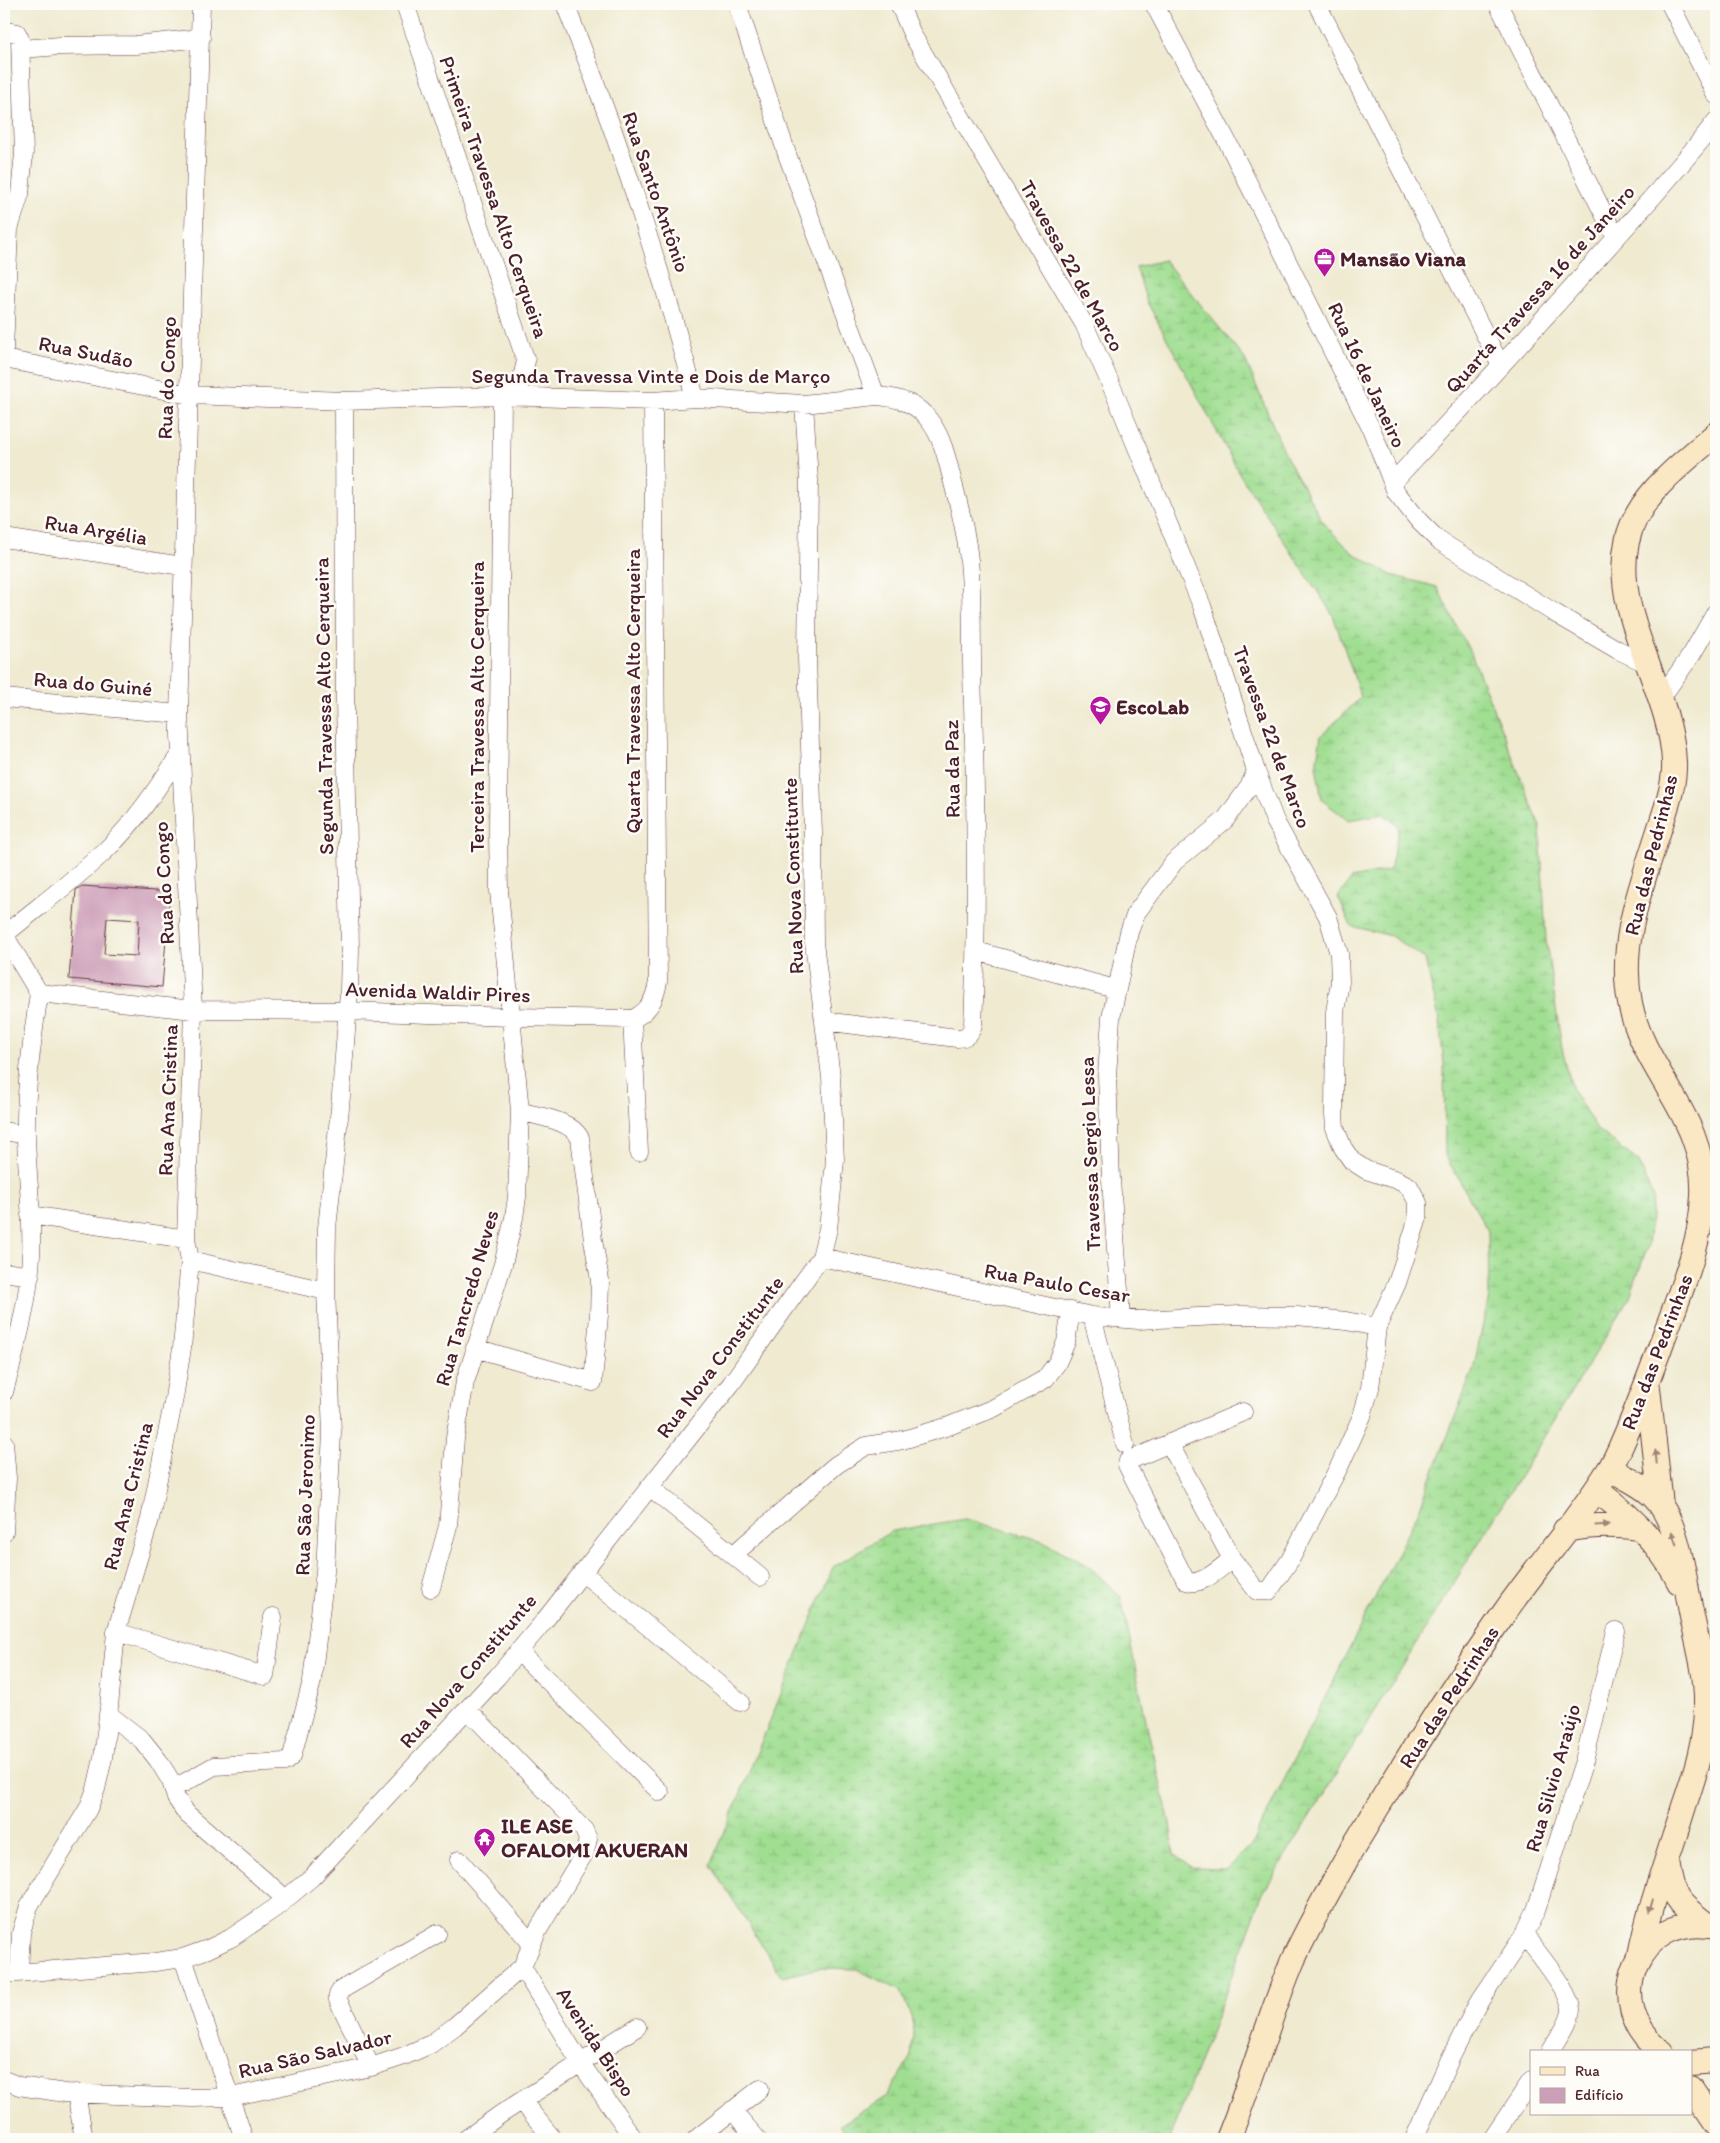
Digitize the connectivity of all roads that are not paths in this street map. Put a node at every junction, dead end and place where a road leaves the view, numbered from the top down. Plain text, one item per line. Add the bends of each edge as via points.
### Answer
1 (201, 4) edge
2 (405, 4) edge
3 (565, 4) edge
4 (737, 4) edge
5 (899, 4) edge
6 (1154, 4) edge
7 (1317, 4) edge
8 (1498, 4) edge
9 (1670, 4) edge
10 (6, 32) edge
11 (201, 38) junction
12 (21, 48) junction
13 (1716, 95) edge
14 (1716, 121) edge
15 (6, 229) edge
16 (1616, 238) junction
17 (4, 350) edge
18 (4, 359) edge
19 (1501, 366) junction
20 (190, 395) junction
21 (502, 396) junction
22 (876, 396) junction
23 (696, 398) junction
24 (344, 401) junction
25 (654, 401) junction
26 (804, 404) junction
27 (1716, 434) edge
28 (1392, 483) junction
29 (4, 538) edge
30 (182, 566) junction
31 (1716, 612) edge
32 (1648, 664) junction
33 (4, 698) edge
34 (1660, 699) junction
35 (178, 714) junction
36 (180, 754) junction
37 (1256, 771) junction
38 (4, 935) edge
39 (976, 950) junction
40 (1115, 989) junction
41 (39, 993) junction
42 (193, 1010) junction
43 (348, 1011) junction
44 (510, 1017) junction
45 (632, 1019) junction
46 (824, 1021) junction
47 (520, 1112) junction
48 (4, 1131) edge
49 (26, 1135) junction
50 (639, 1152) dead end
51 (30, 1215) junction
52 (186, 1239) junction
53 (821, 1257) junction
54 (190, 1260) junction
55 (4, 1272) edge
56 (30, 1276) junction
57 (326, 1291) junction
58 (1070, 1311) junction
59 (1092, 1316) junction
60 (1121, 1318) junction
61 (1377, 1327) junction
62 (475, 1348) junction
63 (1647, 1384) junction
64 (4, 1392) edge
65 (1243, 1412) dead end
66 (4, 1442) edge
67 (1169, 1443) junction
68 (1126, 1452) junction
69 (1610, 1469) junction
70 (650, 1487) junction
71 (1596, 1490) junction
72 (1661, 1505) junction
73 (1639, 1528) junction
74 (1565, 1530) junction
75 (4, 1532) edge
76 (733, 1555) junction
77 (1232, 1559) junction
78 (582, 1572) junction
79 (760, 1578) dead end
80 (430, 1588) dead end
81 (1689, 1602) junction
82 (273, 1617) dead end
83 (1616, 1631) dead end
84 (116, 1632) junction
85 (518, 1652) junction
86 (740, 1702) dead end
87 (468, 1709) junction
88 (108, 1714) junction
89 (171, 1781) junction
90 (660, 1792) dead end
91 (459, 1860) dead end
92 (1667, 1860) junction
93 (286, 1899) junction
94 (1711, 1925) edge
95 (436, 1934) dead end
96 (1524, 1935) junction
97 (532, 1944) junction
98 (1640, 1955) junction
99 (183, 1958) junction
100 (522, 1968) junction
101 (11, 1972) edge
102 (637, 2027) dead end
103 (1551, 2050) edge
104 (1660, 2050) edge
105 (1716, 2060) edge
106 (1692, 2062) edge
107 (581, 2064) junction
108 (371, 2067) junction
109 (4, 2080) edge
110 (1530, 2082) edge
111 (1692, 2088) edge
112 (760, 2089) dead end
113 (76, 2093) junction
114 (231, 2097) junction
115 (522, 2101) junction
116 (732, 2110) junction
117 (1716, 2124) edge
118 (84, 2139) edge
119 (244, 2139) edge
120 (466, 2139) edge
121 (553, 2139) edge
122 (634, 2139) edge
123 (696, 2139) edge
124 (756, 2139) edge
125 (1228, 2139) edge
126 (1414, 2139) edge
127 (1492, 2139) edge

1 - 11 street, Rua do Congo
2 - 21 street, Primeira Travessa Alto Cerqueira via 526,361 521,382
3 - 23 street, Rua Santo Antônio via 640,208
4 - 22 street, Segunda Travessa Vinte e Dois de Março via 788,157
5 - 37 street, Travessa 22 de Marco via 913,36 1084,324 1199,598
6 - 28 street, Rua 16 de Janeiro via 1237,160 1371,428
7 - 19 street
8 - 16 street
9 - 13 street
10 - 12 street via 18,34
11 - 12 street via 136,45
11 - 20 street, Rua do Congo
12 - 15 street via 24,153 20,194
14 - 16 street, Quarta Travessa 16 de Janeiro via 1686,160
15 - 17 street
16 - 19 street, Quarta Travessa 16 de Janeiro
18 - 20 street, Rua Sudão
19 - 28 street, Quarta Travessa 16 de Janeiro
20 - 24 street, Segunda Travessa Vinte e Dois de Março
20 - 30 street, Rua do Congo
21 - 24 street, Segunda Travessa Vinte e Dois de Março
21 - 25 street, Segunda Travessa Vinte e Dois de Março
21 - 44 street, Terceira Travessa Alto Cerqueira via 498,832 499,891
22 - 26 street, Segunda Travessa Vinte e Dois de Março
22 - 39 street, Rua da Paz via 898,399 919,409 930,420 947,460 965,536 970,571
23 - 25 street, Segunda Travessa Vinte e Dois de Março
23 - 26 street, Segunda Travessa Vinte e Dois de Março
24 - 43 street, Segunda Travessa Alto Cerqueira
25 - 45 street, Quarta Travessa Alto Cerqueira via 658,982 656,994 647,1010
26 - 46 street, Rua Nova Constitunte via 809,480 807,658 814,934
27 - 32 main road, Rua das Pedrinhas via 1651,496 1628,534 1623,562 1626,595
28 - 32 street, Rua 16 de Janeiro via 1419,521 1438,540 1553,612
29 - 30 street, Rua Argélia
30 - 35 street, Rua do Congo
31 - 34 street via 1692,654
32 - 34 main road, Rua das Pedrinhas
33 - 35 street, Rua do Guiné
34 - 63 main road, Rua das Pedrinhas via 1672,739 1674,768 1669,798 1630,925 1626,980 1643,1044 1694,1133 1704,1193 1694,1252
35 - 36 street, Rua do Congo
36 - 38 street, Rua do Congo via 144,808 109,847
36 - 42 street, Rua do Congo
37 - 40 street, Travessa Sergio Lessa via 1249,787 1225,820 1174,862 1136,913
37 - 61 street, Travessa 22 de Marco via 1286,844 1328,917 1339,954 1335,1128 1352,1161 1366,1170 1409,1186 1418,1202 1418,1218 1409,1248
38 - 41 street
39 - 40 street
39 - 46 street, Rua da Paz via 973,1024 972,1031 965,1038
40 - 60 street, Travessa Sergio Lessa via 1107,1075
41 - 42 street, Avenida Waldir Pires
41 - 49 street via 29,1062
42 - 43 street, Avenida Waldir Pires
42 - 52 street, Rua Ana Cristina
43 - 44 street, Avenida Waldir Pires
43 - 57 street, Rua São Jeronimo via 327,1228
44 - 45 street, Avenida Waldir Pires
44 - 47 street, Rua Tancredo Neves
45 - 50 street
46 - 53 street, Rua Nova Constitunte via 835,1160 829,1220
47 - 62 street, Rua Tancredo Neves via 514,1218 504,1264
47 - 62 street via 568,1125 580,1138 600,1280 594,1382
48 - 49 street
49 - 51 street
51 - 52 street
51 - 56 street
52 - 54 street, Rua Ana Cristina
53 - 58 street, Rua Paulo Cesar
53 - 70 street, Rua Nova Constitunte via 731,1384
54 - 57 street
54 - 84 street, Rua Ana Cristina via 182,1348 150,1519
55 - 56 street
56 - 64 street
57 - 89 street, Rua São Jeronimo via 332,1432 325,1572 312,1681 292,1756 276,1764 258,1762 214,1766 182,1784
58 - 59 street, Rua Paulo Cesar
58 - 76 street via 1066,1342 1057,1364 1045,1379 994,1408 949,1426 903,1440 866,1446 836,1465
59 - 60 street, Rua Paulo Cesar
59 - 68 street
60 - 61 street, Rua Paulo Cesar via 1297,1316
61 - 77 street, Travessa 22 de Marco via 1370,1388 1362,1416 1340,1466 1290,1560 1268,1591 1258,1591
62 - 80 street, Rua Tancredo Neves via 454,1438 448,1526
63 - 69 main road, Rua das Pedrinhas
72 -> 63 main road
65 - 67 street
66 - 75 street via 7,1478
67 - 68 street
67 - 77 street
68 - 77 street via 1128,1470 1186,1581 1192,1584 1199,1582
69 - 71 main road, Rua das Pedrinhas
69 - 72 main road via 1645,1489
70 - 76 street
70 - 78 street, Rua Nova Constitunte
71 - 73 main road
71 - 74 main road, Rua das Pedrinhas
81 -> 72 main road via 1681,1558
74 -> 73 main road via 1604,1525
73 - 81 main road via 1666,1559
74 - 125 main road, Rua das Pedrinhas via 1454,1686 1332,1886 1293,1960
76 - 79 street
78 - 85 street, Rua Nova Constitunte
78 - 86 street
81 - 92 main road via 1706,1686 1705,1728 1694,1777
82 - 84 street via 265,1676
83 - 96 street, Rua Silvio Araújo via 1584,1761 1536,1910
84 - 88 street, Rua Ana Cristina
85 - 87 street, Rua Nova Constitunte
85 - 90 street
87 - 93 street, Rua Nova Constitunte via 312,1877
87 - 97 street, Rua São Salvador via 584,1830 588,1839 585,1852
88 - 89 street via 142,1740
88 - 101 street, Rua Ana Cristina via 96,1789 29,1906
89 - 93 street via 176,1798 187,1814
91 - 97 street
92 - 94 main road via 1675,1896 1686,1910
92 -> 98 main road via 1655,1893
93 - 99 street, Rua Nova Constitunte via 231,1938
94 - 98 main road via 1676,1928 1662,1934
95 - 108 street via 341,1990 338,1995
96 - 103 street via 1570,2000 1570,2016
96 - 126 street, Rua Silvio Araújo via 1477,2006
97 - 100 street, Rua São Salvador
98 - 104 main road via 1630,1980 1631,2008 1642,2033
99 - 101 street, Rua Nova Constitunte
99 - 114 street
100 - 107 street, Avenida Bispo
100 - 108 street, Rua São Salvador via 430,2044
102 - 107 street
105 - 106 main road
107 - 115 street
107 - 122 street, Avenida Bispo
108 - 114 street, Rua São Salvador
109 - 113 street, Rua São Salvador via 47,2091
110 - 127 street
111 - 117 main road
112 - 116 street
113 - 114 street, Rua São Salvador
113 - 118 street
114 - 119 street
115 - 120 street
115 - 121 street
116 - 123 street
116 - 124 street

